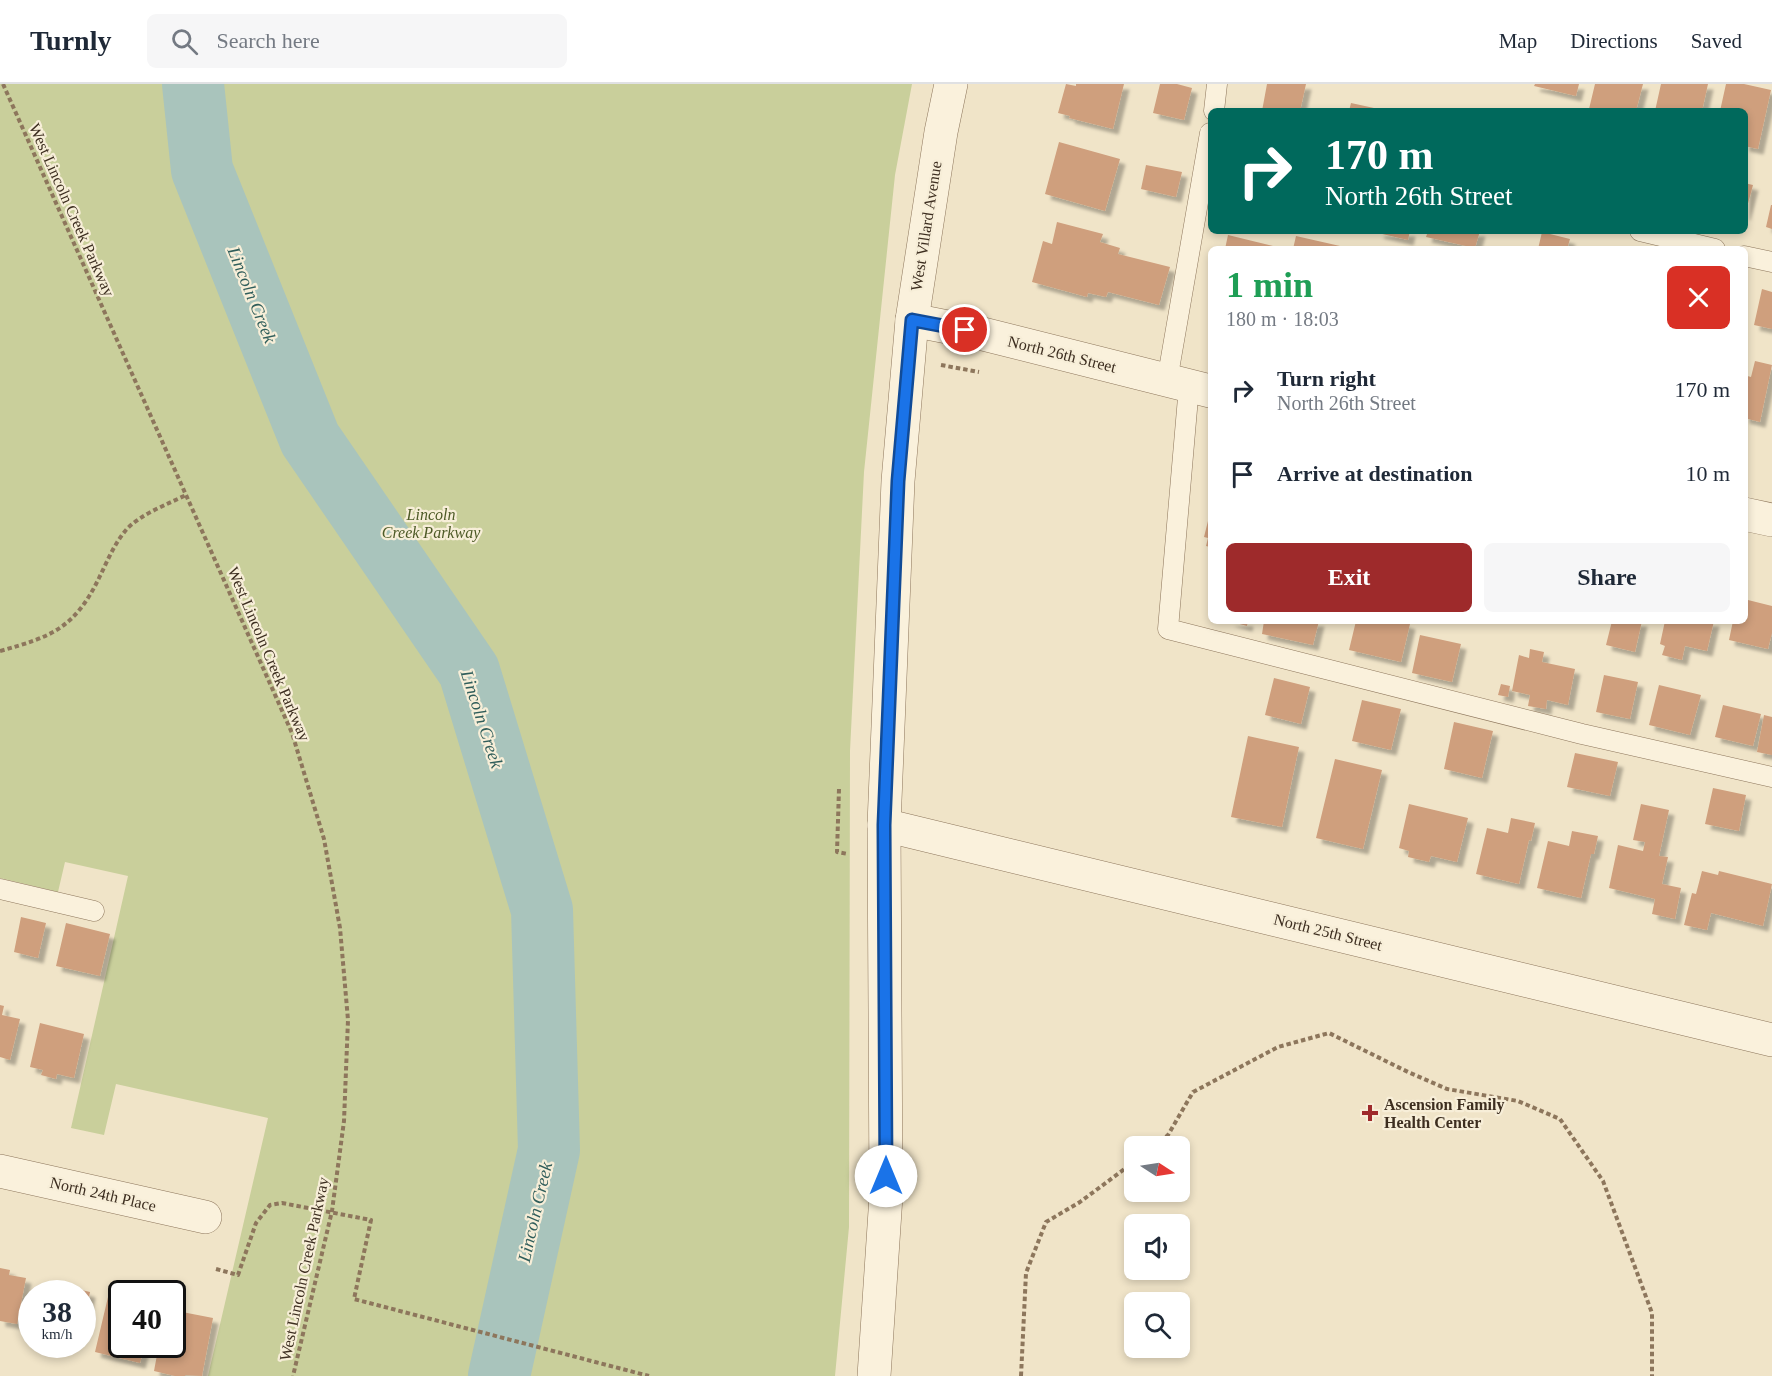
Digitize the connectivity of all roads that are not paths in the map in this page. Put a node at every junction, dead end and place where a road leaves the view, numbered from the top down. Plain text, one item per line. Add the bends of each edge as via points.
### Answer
1 (951, 84) edge
2 (1217, 84) edge
3 (1214, 108) edge
4 (1208, 157) edge
5 (1652, 234) edge
6 (1702, 246) edge
7 (1748, 257) edge
8 (1772, 262) edge
9 (912, 320) junction
10 (1189, 386) edge
11 (1748, 515) edge
12 (1772, 520) edge
13 (1772, 777) edge
14 (884, 825) junction
15 (0, 889) edge
16 (94, 911) dead end
17 (1772, 1040) edge
18 (0, 1171) edge
19 (205, 1217) dead end
20 (874, 1376) edge

1 - 9 street, West Villard Avenue
2 - 3 lane
4 - 10 lane
5 - 6 lane
7 - 8 lane
9 - 10 street, North 26th Street
9 - 14 street, West Villard Avenue via 898,481
10 - 13 lane via 1168,629 1582,734
11 - 12 street
14 - 17 street, North 25th Street
14 - 20 street, West Villard Avenue via 886,1196
15 - 16 lane
18 - 19 street, North 24th Place

